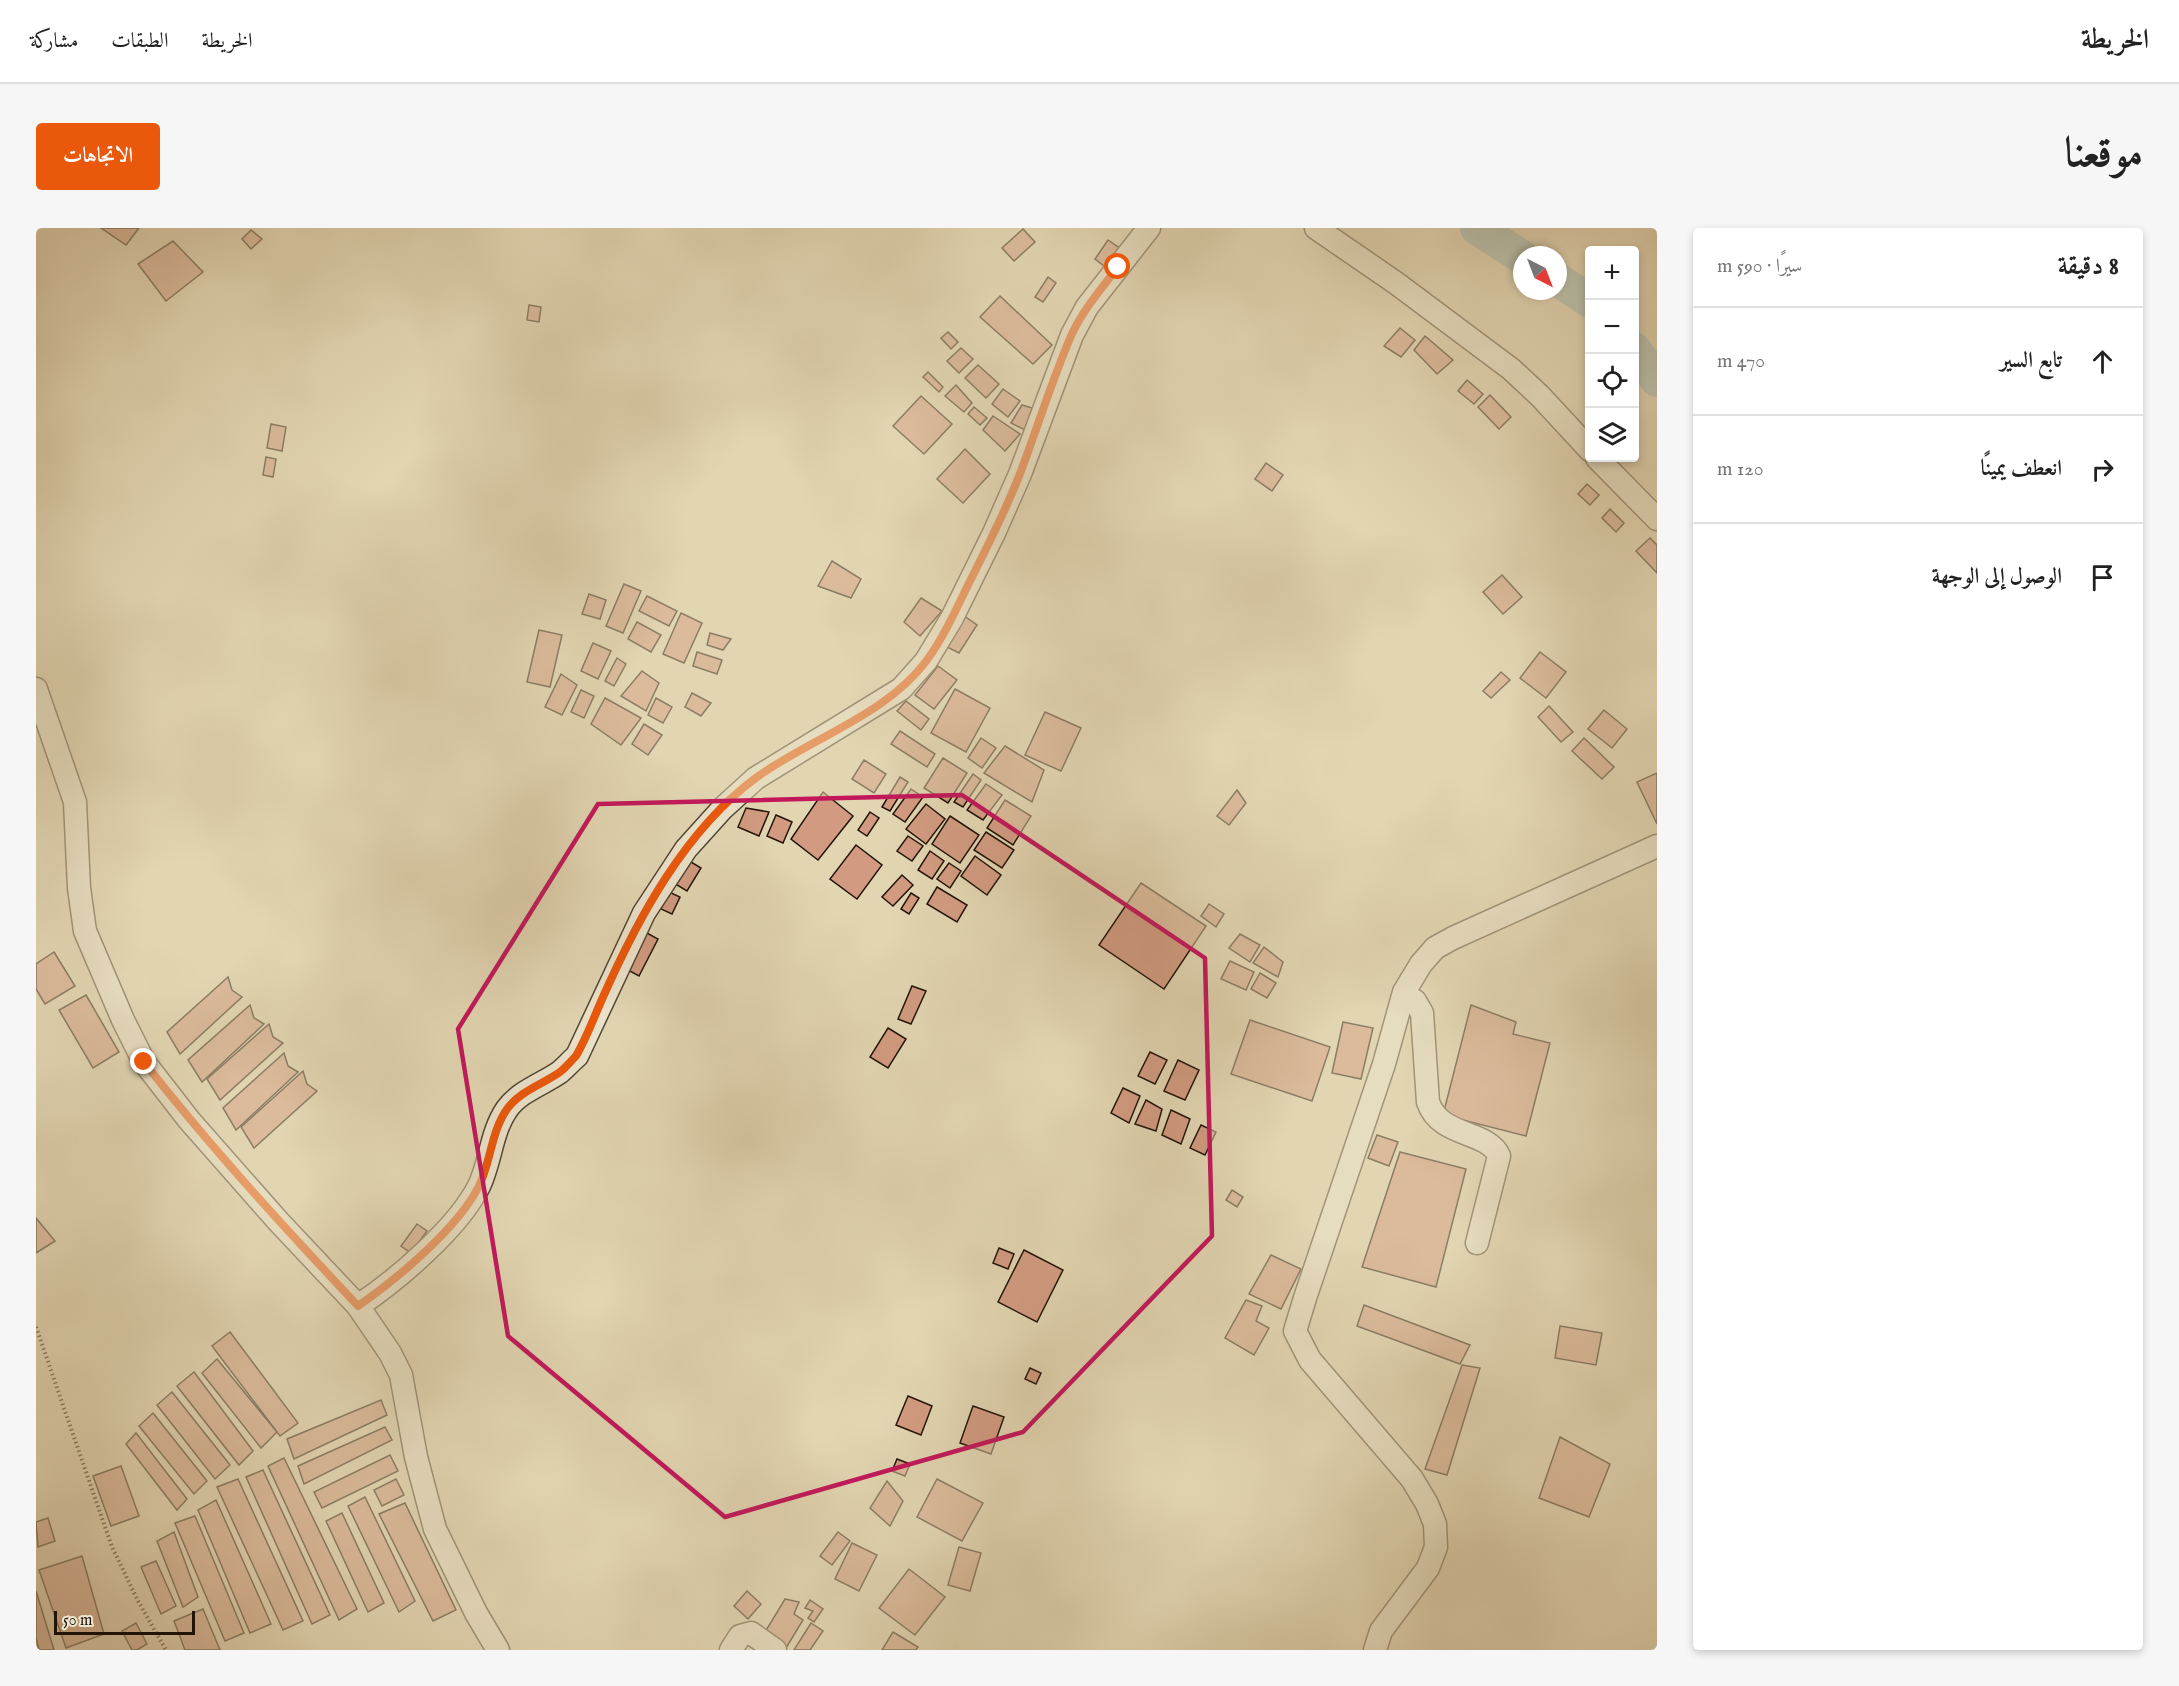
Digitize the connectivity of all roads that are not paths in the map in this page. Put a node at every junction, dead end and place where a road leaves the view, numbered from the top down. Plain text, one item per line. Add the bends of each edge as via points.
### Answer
1 (1149, 228) edge
2 (1316, 228) edge
3 (1585, 445) edge
4 (1601, 462) edge
5 (1657, 519) edge
6 (36, 689) edge
7 (1657, 846) edge
8 (1404, 995) junction
9 (1478, 1243) dead end
10 (358, 1306) junction
11 (498, 1650) edge
12 (730, 1650) edge
13 (775, 1650) edge
14 (1375, 1650) edge

1 - 10 street via 1071,335 994,533 926,661 901,689 756,778 686,849 644,913 576,1056 508,1107 496,1128 491,1152 469,1203 450,1227
2 - 3 street via 1511,369
4 - 5 street
6 - 10 street via 75,802 79,888 86,931 144,1062 189,1120
7 - 8 street via 1436,948 1421,964
8 - 9 street via 1415,1001 1422,1013 1431,1113 1440,1122 1492,1146 1498,1156
8 - 14 street via 1295,1331 1310,1360 1413,1479 1435,1524 1436,1547 1428,1568 1381,1631
10 - 11 street via 401,1375 416,1457 435,1529
12 - 13 street via 740,1636 751,1633

